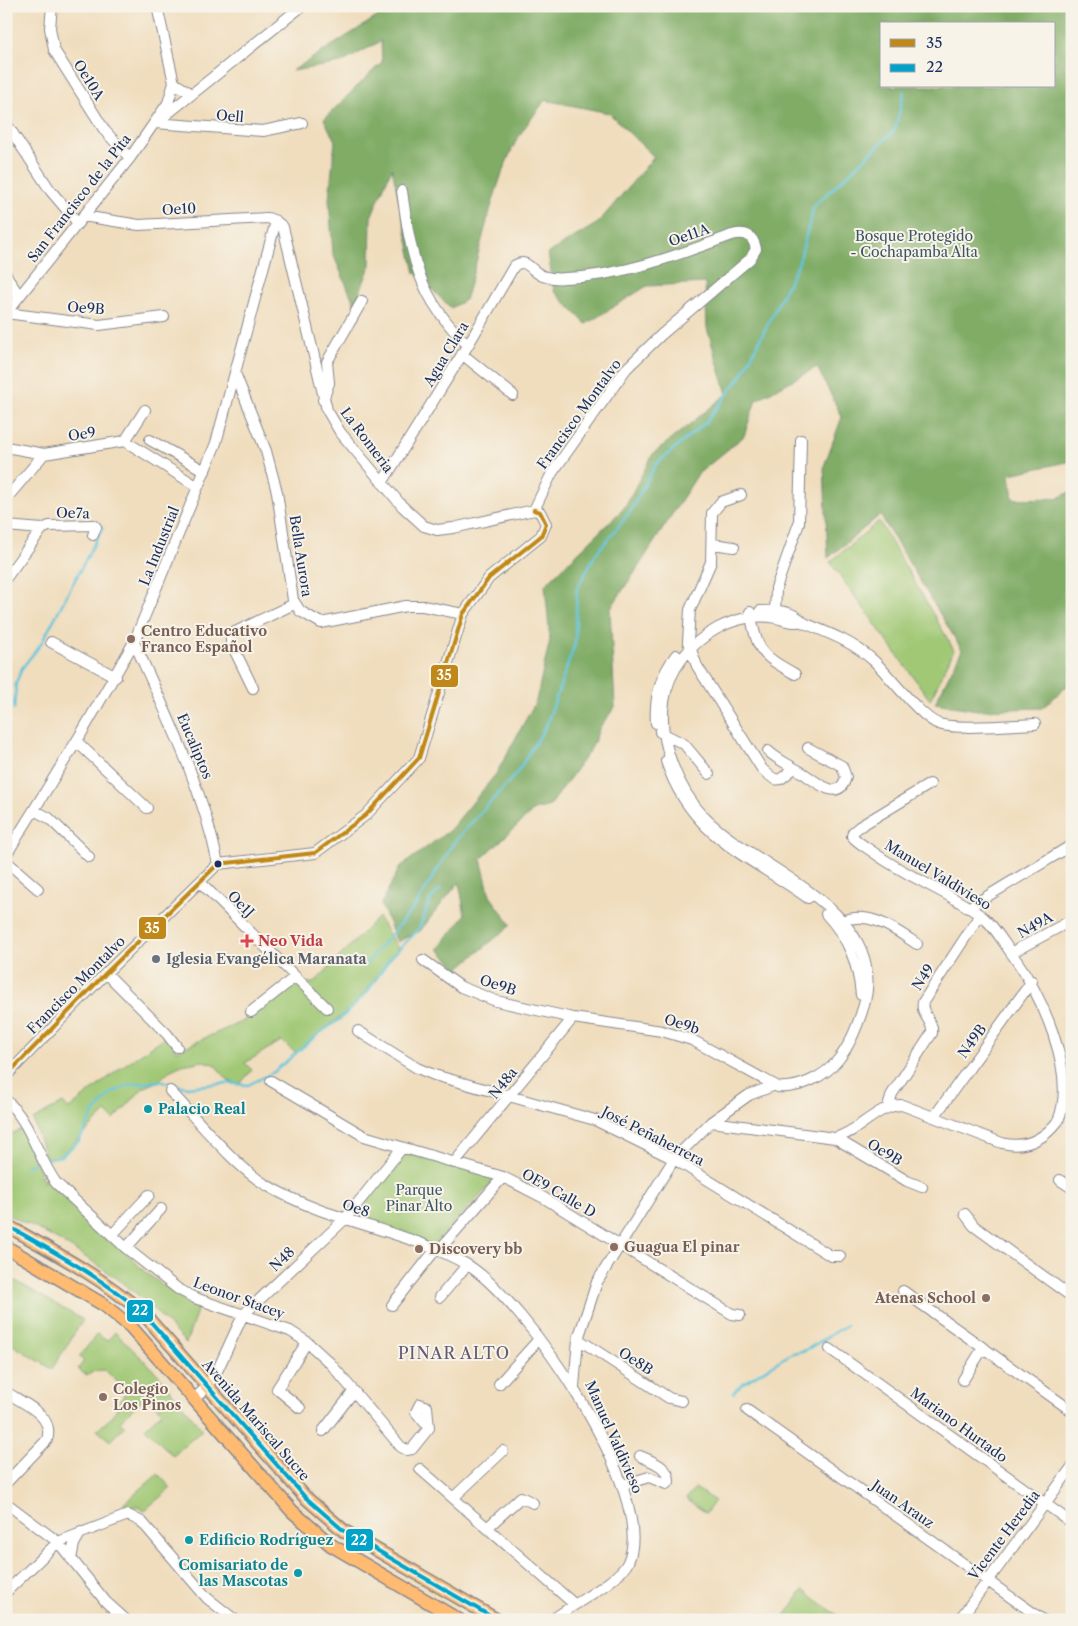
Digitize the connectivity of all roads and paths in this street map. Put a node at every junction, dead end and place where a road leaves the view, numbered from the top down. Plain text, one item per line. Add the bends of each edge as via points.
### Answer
1 (52, 6) edge
2 (302, 6) edge
3 (159, 9) edge
4 (174, 83) junction
5 (192, 94) junction
6 (302, 122) dead end
7 (6, 123) edge
8 (155, 123) junction
9 (130, 158) junction
10 (402, 191) dead end
11 (80, 220) junction
12 (276, 220) junction
13 (6, 275) edge
14 (540, 275) joint
15 (19, 296) junction
16 (362, 301) dead end
17 (696, 306) joint
18 (6, 313) edge
19 (164, 317) dead end
20 (465, 350) junction
21 (235, 373) junction
22 (513, 395) dead end
23 (323, 400) junction
24 (145, 410) dead end
25 (150, 440) dead end
26 (801, 440) dead end
27 (125, 442) junction
28 (6, 447) edge
29 (44, 454) junction
30 (205, 471) junction
31 (382, 483) junction
32 (198, 487) junction
33 (741, 495) dead end
34 (6, 499) edge
35 (534, 510) junction
36 (6, 526) edge
37 (42, 529) junction
38 (93, 535) dead end
39 (712, 544) junction
40 (734, 546) dead end
41 (6, 578) edge
42 (294, 604) junction
43 (463, 614) junction
44 (775, 614) junction
45 (751, 615) junction
46 (51, 642) dead end
47 (134, 642) junction
48 (689, 646) junction
49 (795, 674) dead end
50 (116, 677) junction
51 (253, 688) dead end
52 (1034, 724) dead end
53 (660, 732) junction
54 (77, 742) junction
55 (808, 748) dead end
56 (768, 750) dead end
57 (794, 768) junction
58 (709, 774) dead end
59 (930, 784) dead end
60 (147, 808) dead end
61 (34, 810) junction
62 (1072, 845) edge
63 (6, 855) edge
64 (89, 858) dead end
65 (6, 861) edge
66 (761, 862) junction
67 (218, 864) junction
68 (200, 882) junction
69 (38, 889) dead end
70 (968, 908) junction
71 (980, 915) junction
72 (1072, 920) edge
73 (842, 921) junction
74 (917, 944) dead end
75 (1011, 954) junction
76 (423, 960) dead end
77 (106, 973) junction
78 (295, 977) junction
79 (1032, 981) junction
80 (864, 1003) junction
81 (327, 1008) dead end
82 (251, 1012) dead end
83 (573, 1018) junction
84 (358, 1031) dead end
85 (177, 1047) dead end
86 (10, 1064) edge
87 (6, 1076) edge
88 (272, 1081) dead end
89 (773, 1086) junction
90 (170, 1091) dead end
91 (1071, 1093) edge
92 (511, 1096) junction
93 (6, 1100) edge
94 (888, 1107) junction
95 (934, 1117) junction
96 (711, 1122) junction
97 (835, 1138) junction
98 (402, 1148) junction
99 (674, 1159) junction
100 (454, 1163) junction
101 (503, 1177) junction
102 (1060, 1180) dead end
103 (922, 1187) dead end
104 (1072, 1188) edge
105 (149, 1195) dead end
106 (161, 1209) dead end
107 (965, 1214) dead end
108 (345, 1219) junction
109 (6, 1225) edge
110 (112, 1235) junction
111 (620, 1246) junction
112 (6, 1247) edge
113 (126, 1248) junction
114 (437, 1249) junction
115 (840, 1256) dead end
116 (466, 1265) junction
117 (903, 1291) dead end
118 (440, 1297) dead end
119 (1072, 1297) edge
120 (392, 1305) dead end
121 (243, 1315) junction
122 (740, 1315) dead end
123 (539, 1339) junction
124 (578, 1339) junction
125 (307, 1342) junction
126 (983, 1348) junction
127 (830, 1349) dead end
128 (963, 1380) dead end
129 (499, 1384) dead end
130 (207, 1387) junction
131 (574, 1387) junction
132 (354, 1390) junction
133 (6, 1392) edge
134 (194, 1399) junction
135 (682, 1401) dead end
136 (300, 1408) dead end
137 (747, 1410) dead end
138 (1072, 1411) edge
139 (429, 1428) dead end
140 (323, 1431) dead end
141 (503, 1451) dead end
142 (640, 1456) dead end
143 (1072, 1467) edge
144 (420, 1469) dead end
145 (6, 1483) edge
146 (623, 1485) junction
147 (453, 1498) junction
148 (6, 1503) edge
149 (533, 1503) dead end
150 (1045, 1504) junction
151 (1072, 1523) edge
152 (487, 1528) junction
153 (82, 1532) junction
154 (58, 1542) junction
155 (71, 1559) junction
156 (988, 1580) junction
157 (6, 1592) edge
158 (450, 1593) junction
159 (574, 1604) junction
160 (440, 1608) junction
161 (555, 1619) edge
162 (126, 1620) edge
163 (236, 1620) edge
164 (459, 1620) edge
165 (496, 1620) edge
166 (960, 1620) edge
167 (1043, 1620) edge

1 - 9 street, Oe10A via 50,28 54,50 105,131
2 - 5 street, San Francisco de la Pita
3 - 4 street
4 - 5 street
4 - 8 street, San Francisco de la Pita via 168,103
5 - 8 street, San Francisco de la Pita
6 - 8 street, Oell via 263,132
7 - 11 street via 50,190
8 - 9 street, San Francisco de la Pita
9 - 11 street, San Francisco de la Pita
10 - 20 street via 417,274 443,320
11 - 12 street, Oe10 via 139,225
11 - 15 street, San Francisco de la Pita
12 - 21 street, La Industrial
12 - 23 street, La Romeria via 283,227
13 - 15 street
14 - 17 street, Oe11A via 564,279 628,270 732,235 748,235 756,246 754,254
14 - 20 street, Agua Clara via 526,263 519,262 514,266
15 - 18 street, San Francisco de la Pita
16 - 23 street via 327,362 329,383
17 - 35 street, Francisco Montalvo via 660,335 626,369 552,473
18 - 19 street, Oe9B via 99,325
20 - 22 street
20 - 31 street, Agua Clara
21 - 30 street, La Industrial
21 - 42 street, Bella Aurora via 266,451 277,492
23 - 31 street, La Romeria via 340,432
24 - 27 street
25 - 30 street
26 - 44 street via 800,523 776,588
27 - 29 street, Oe9
27 - 32 street
28 - 29 street, Oe9
29 - 34 street
30 - 32 street, La Industrial
31 - 35 street, La Romeria via 413,518 437,530
32 - 47 street, La Industrial
33 - 39 street via 715,507 712,513
35 - 43 street via 540,512 546,524 540,536 489,578
36 - 37 street
37 - 38 street, Oe7a via 94,525
37 - 41 street, Oe7a
39 - 40 street
39 - 48 street via 711,562 690,610
42 - 43 street, Bella Aurora via 321,623 406,606
42 - 51 street via 231,634 231,642
43 - 67 street via 419,758 366,815 315,853
44 - 45 street
44 - 52 street via 832,633 856,647 937,724
45 - 48 street via 718,628
45 - 49 street via 757,645 777,664
46 - 50 street
47 - 50 street, La Industrial
47 - 67 street, Eucaliptos via 193,773
48 - 53 street via 666,690
48 - 57 street via 697,666 762,769 780,780
50 - 54 street, La Industrial
53 - 58 street via 684,744
53 - 66 street via 699,811
54 - 60 street
54 - 61 street, La Industrial
55 - 57 street via 842,766 846,774 843,783 838,788 828,789
56 - 57 street
59 - 70 street, Manuel Valdivieso via 852,834 890,865
61 - 63 street, La Industrial
61 - 64 street via 49,818
62 - 70 street
65 - 69 street
66 - 73 street, Manuel Valdivieso via 809,891
66 - 80 street via 807,897 838,928 855,958
67 - 68 street, Francisco Montalvo
68 - 77 street, Francisco Montalvo
68 - 78 street, Oe1J
70 - 71 street, Manuel Valdivieso
71 - 75 street, Manuel Valdivieso via 992,926
71 - 94 street, N49 via 923,1002 922,1010 932,1025 932,1033 892,1094
72 - 75 street, N49A
73 - 74 street via 860,917 877,920
73 - 80 street, Manuel Valdivieso via 863,961 867,977
75 - 79 street, Manuel Valdivieso
76 - 83 street, Oe9B via 461,987 496,1002
77 - 85 street
77 - 86 street, Francisco Montalvo
78 - 81 street, Oe1J
78 - 82 street
79 - 91 street, Manuel Valdivieso via 1060,1033 1069,1068
79 - 95 street, N49B
80 - 89 street, Manuel Valdivieso via 850,1042 835,1064 802,1084 784,1088
83 - 89 street, Oe9b via 662,1031 692,1040
83 - 92 street, N48a
84 - 92 street, José Peñaherrera via 424,1072
86 - 87 street, Francisco Montalvo
88 - 98 street, OE9 Calle D via 358,1133
89 - 96 street, Manuel Valdivieso via 749,1095
90 - 108 street, Oe8 via 266,1186
91 - 95 street, Manuel Valdivieso via 1066,1110 1053,1127 1037,1140 1022,1145 1002,1142
92 - 99 street, José Peñaherrera via 595,1120
92 - 100 street, N48a
93 - 110 street, Leonor Stacey via 23,1118 47,1171 56,1183
94 - 95 street, Manuel Valdivieso via 902,1105
94 - 97 street via 847,1134
96 - 97 street
96 - 99 street, Manuel Valdivieso
97 - 103 street, Oe9B
98 - 100 street, OE9 Calle D
98 - 108 street, N48
99 - 111 street, Manuel Valdivieso
99 - 115 street, José Peñaherrera via 831,1256
100 - 101 street, OE9 Calle D
101 - 111 street, OE9 Calle D via 544,1198
101 - 114 street
102 - 104 street
105 - 110 street
106 - 113 street
107 - 119 street via 974,1226
108 - 114 street, Oe8
108 - 121 street, N48
109 - 130 main road, Avenida Mariscal Sucre via 115,1289 143,1313
110 - 113 street, Leonor Stacey
111 - 122 street, OE9 Calle D via 732,1314
111 - 124 street, Manuel Valdivieso via 596,1283
112 - 134 main road via 104,1305 131,1328
113 - 121 street, Leonor Stacey via 178,1289
114 - 116 street, Oe8
114 - 120 street
116 - 118 street
116 - 123 street, Oe8 via 518,1310
117 - 126 street
121 - 125 street, Leonor Stacey via 290,1331
121 - 130 street, N48
123 - 129 street
123 - 131 street, Oe8
124 - 131 street, Manuel Valdivieso
124 - 135 street, Oe8B via 669,1398
125 - 132 street, Leonor Stacey
125 - 136 street via 277,1389
126 - 128 street
126 - 138 street
127 - 150 street, Mariano Hurtado
130 - 134 street, N48
130 - 158 main road, Avenida Mariscal Sucre via 305,1497 344,1531
131 - 146 street, Manuel Valdivieso
132 - 139 street, Leonor Stacey via 406,1450 412,1449
132 - 140 street
133 - 145 street via 40,1414 50,1430 47,1440
134 - 160 main road via 292,1512 331,1545
137 - 156 street, Juan Arauz
141 - 147 street
142 - 146 street via 664,1469 669,1482 666,1484 649,1477
143 - 150 street, Vicente Heredia
144 - 147 street
146 - 159 street, Manuel Valdivieso via 634,1526 630,1559 619,1576
147 - 152 street
148 - 154 street
149 - 152 street via 521,1497
150 - 151 street, Mariano Hurtado
150 - 156 street, Vicente Heredia
152 - 159 street
153 - 154 street
153 - 155 street via 74,1544
153 - 163 street via 122,1516 133,1516 142,1522 207,1598
154 - 155 street
154 - 157 street
155 - 162 street via 106,1602
156 - 166 street, Vicente Heredia
156 - 167 street, Juan Arauz
158 - 160 main road
158 - 165 main road, Avenida Mariscal Sucre
159 - 161 street, Manuel Valdivieso
160 - 164 main road

